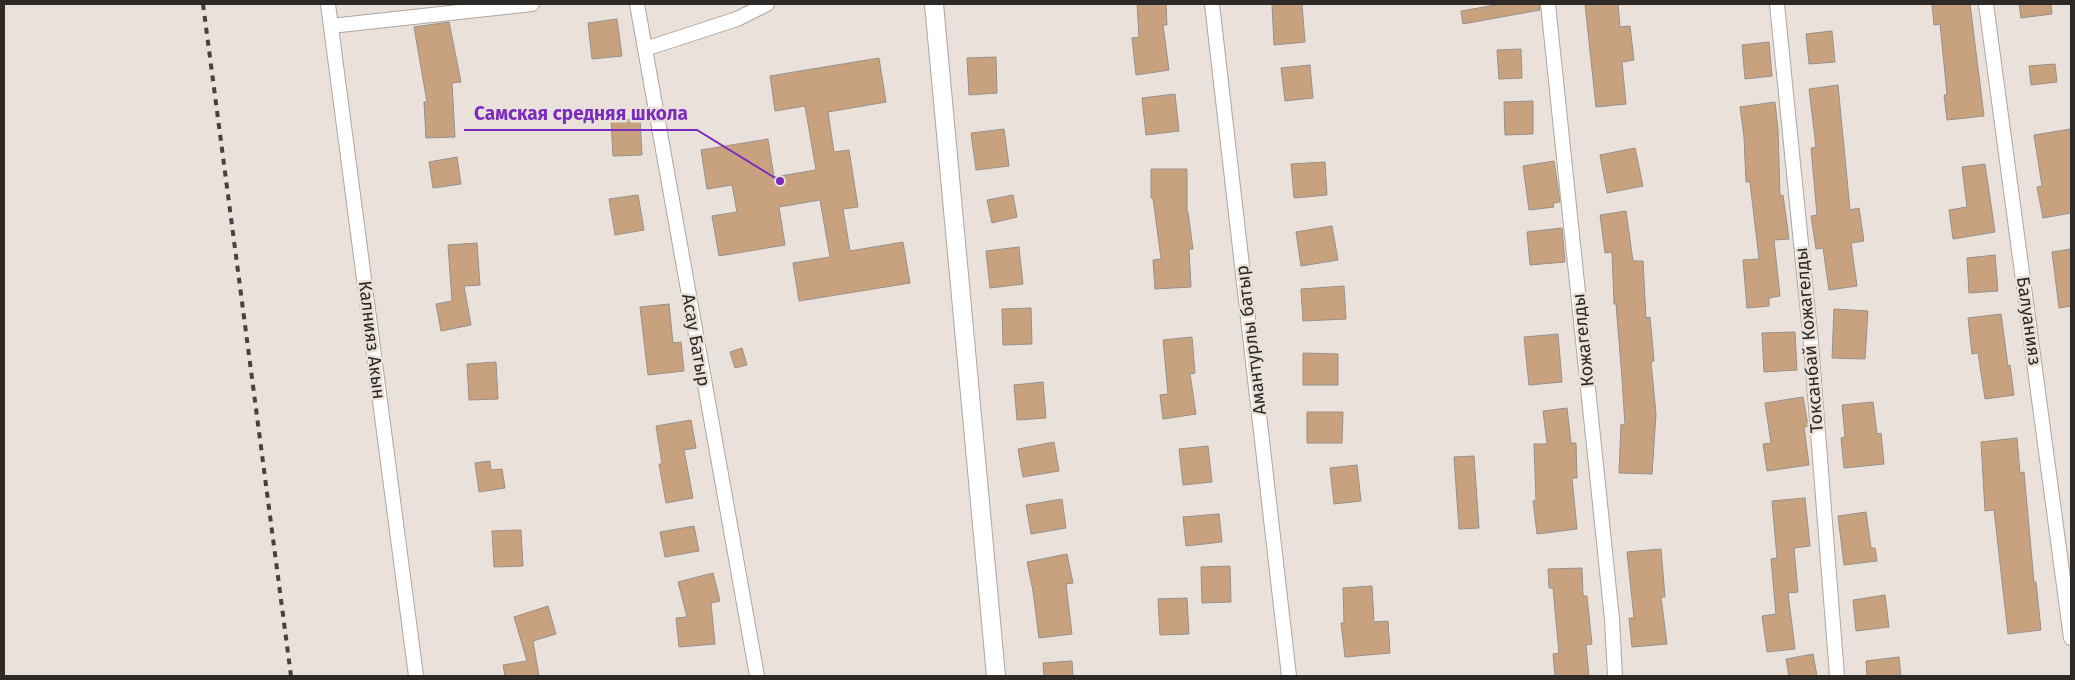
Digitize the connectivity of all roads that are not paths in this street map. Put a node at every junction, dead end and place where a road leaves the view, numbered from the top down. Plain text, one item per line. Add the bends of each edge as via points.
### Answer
1 (328, 4) edge
2 (532, 4) edge
3 (636, 4) edge
4 (767, 4) edge
5 (934, 4) edge
6 (1212, 4) edge
7 (1548, 4) edge
8 (1776, 4) edge
9 (1986, 4) edge
10 (331, 26) junction
11 (645, 49) junction
12 (2071, 638) edge
13 (416, 676) edge
14 (757, 676) edge
15 (996, 676) edge
16 (1289, 676) edge
17 (1615, 676) edge
18 (1837, 676) edge

1 - 10 street, Калнияз Акын
2 - 10 street
3 - 11 street, Асау Батыр
4 - 11 street via 737,19
5 - 15 street
6 - 16 street, Амантурлы батыр
7 - 17 street, Кожагелды via 1612,619
8 - 18 street, Токсанбай Кожагелды via 1811,343
9 - 12 street, Балуанияз
10 - 13 street, Калнияз Акын
11 - 14 street, Асау Батыр

